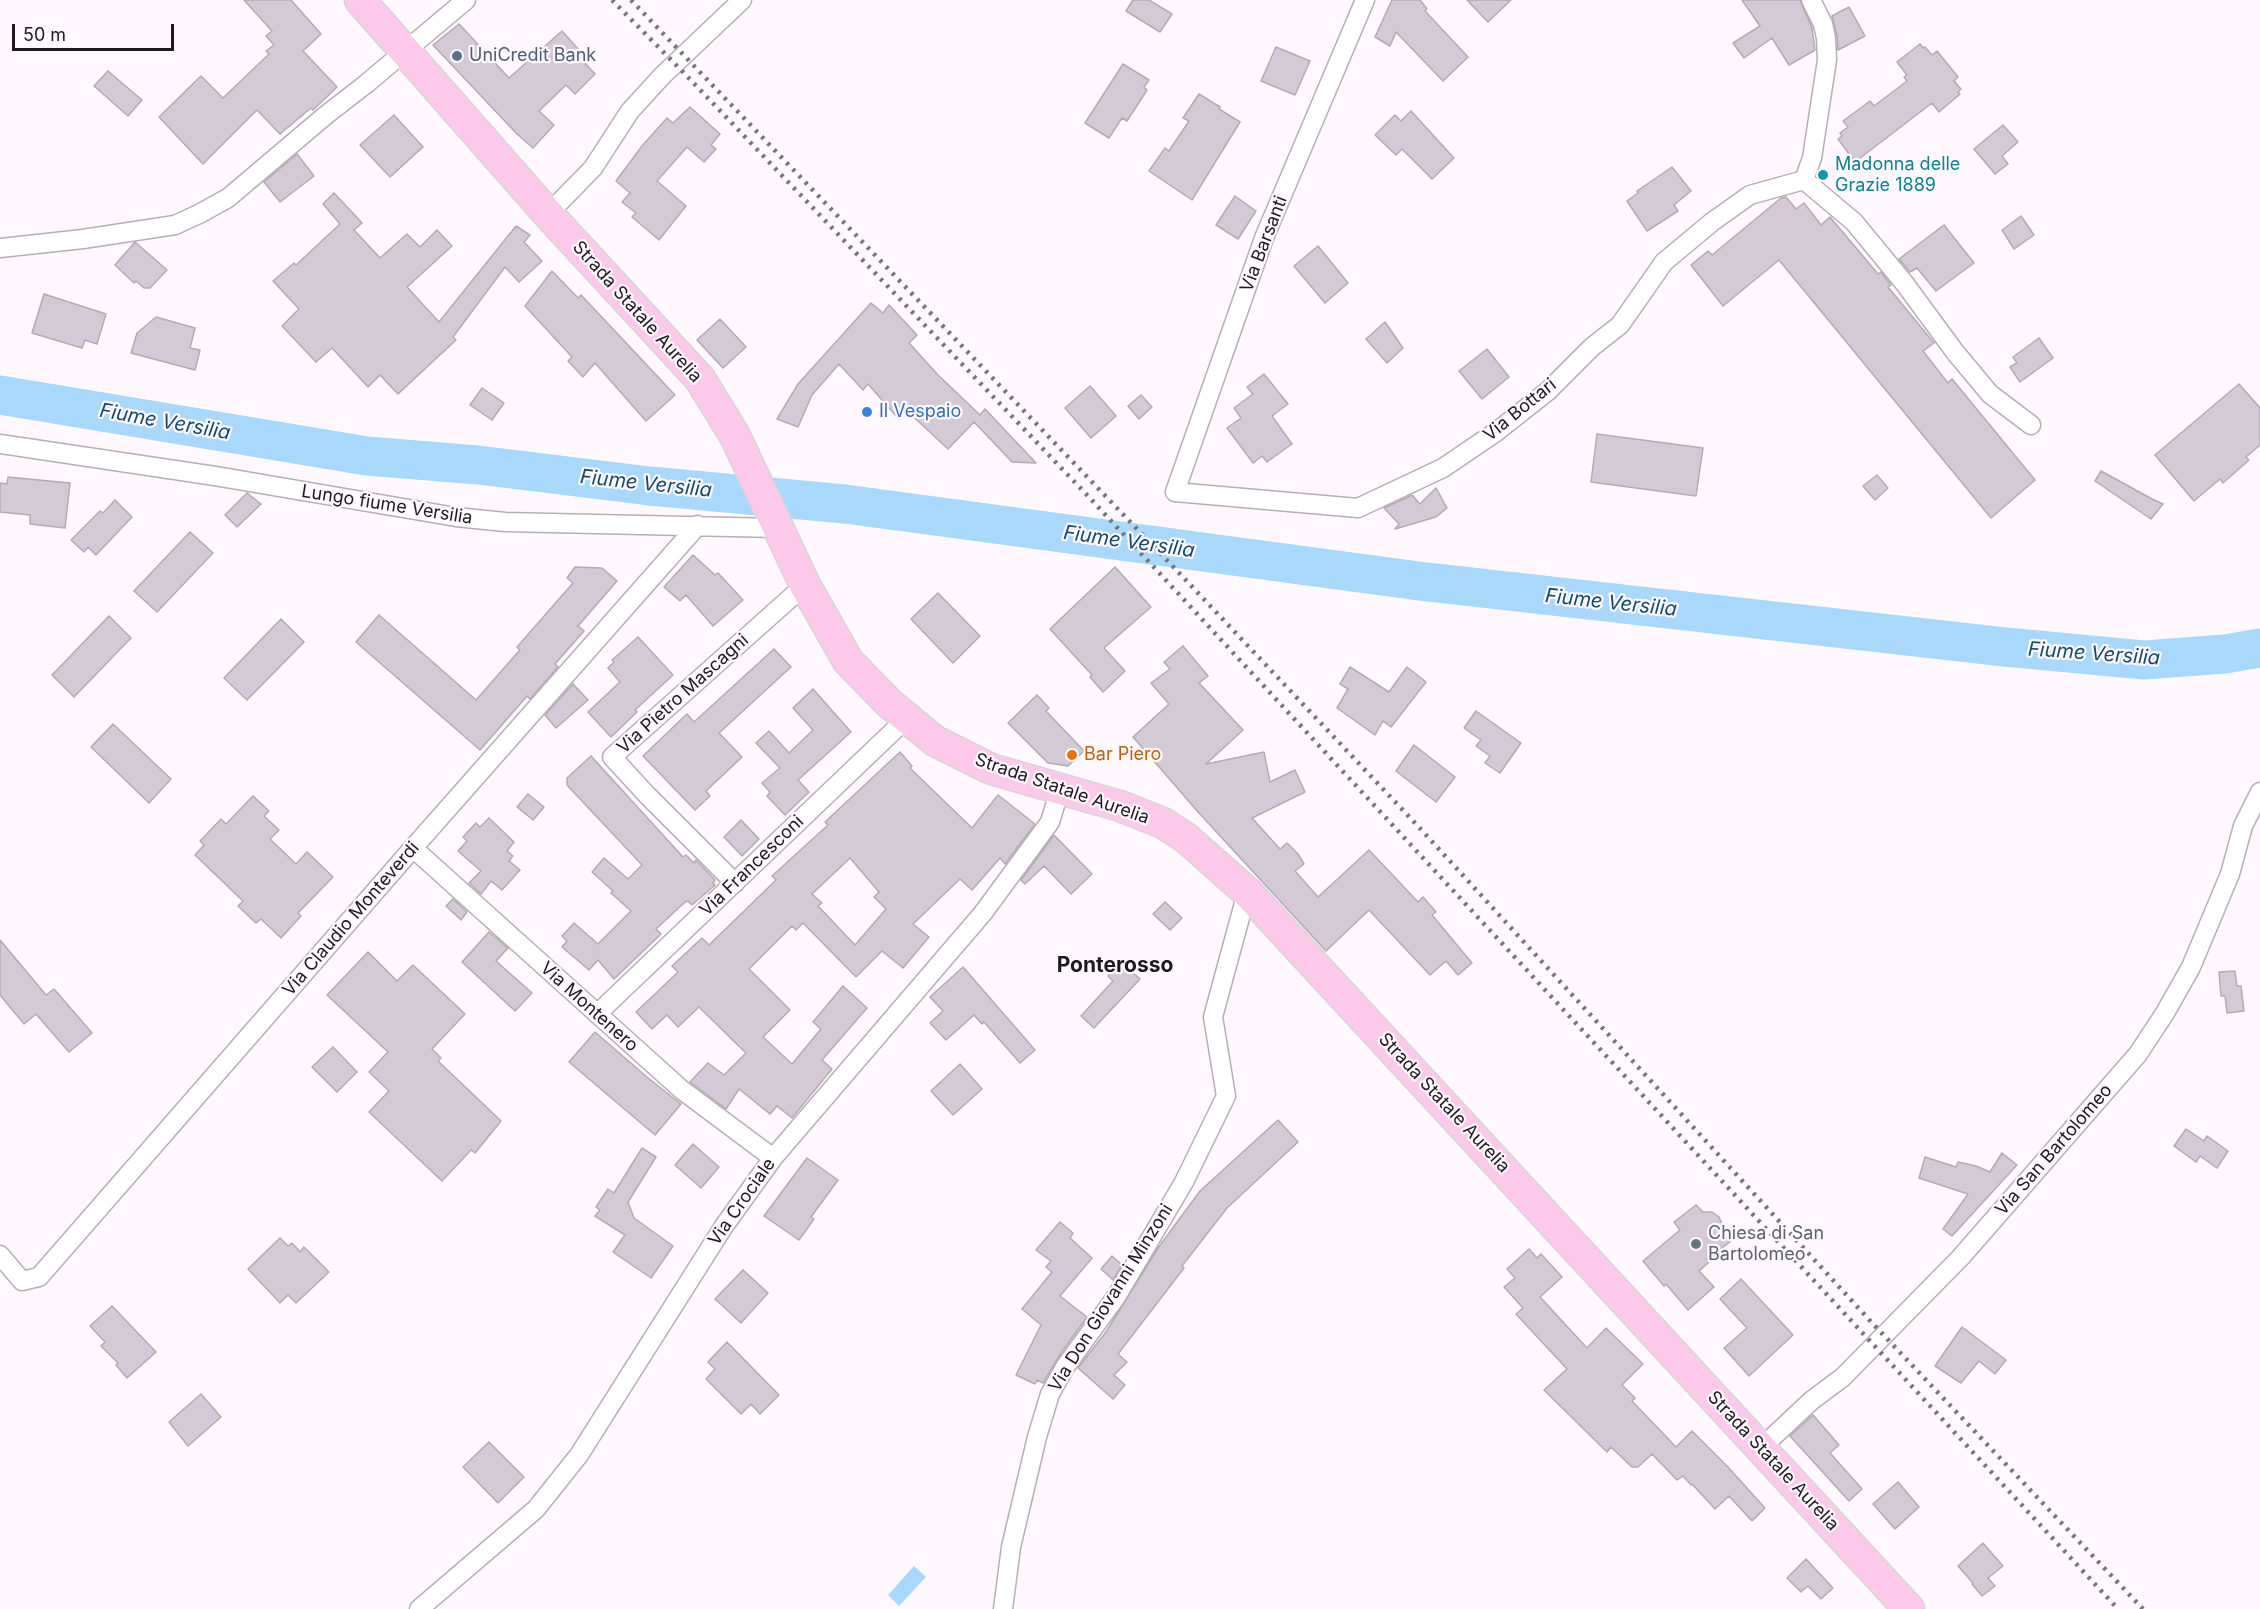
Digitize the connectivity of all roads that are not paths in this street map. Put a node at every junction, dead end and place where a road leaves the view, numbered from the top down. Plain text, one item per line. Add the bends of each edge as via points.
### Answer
1 (360, 0) edge
2 (466, 0) edge
3 (742, 0) edge
4 (1365, 0) edge
5 (1810, 0) edge
6 (406, 51) junction
7 (1804, 180) junction
8 (548, 214) junction
9 (0, 248) edge
10 (2031, 425) dead end
11 (0, 444) edge
12 (1176, 492) joint
13 (775, 522) junction
14 (698, 525) junction
15 (805, 585) junction
16 (907, 718) junction
17 (1060, 789) junction
18 (2260, 792) edge
19 (413, 848) junction
20 (735, 883) junction
21 (1247, 892) junction
22 (597, 1014) junction
23 (773, 1158) junction
24 (0, 1255) edge
25 (1761, 1448) junction
26 (419, 1609) edge
27 (1003, 1609) edge
28 (1909, 1609) edge

1 - 6 main road, Strada Statale Aurelia
2 - 6 street
3 - 8 street via 630,111 593,168
4 - 12 street, Via Barsanti via 1264,238
5 - 7 street via 1823,24 1827,60 1812,158
6 - 8 main road, Strada Statale Aurelia
6 - 9 street via 228,198 199,214 175,225
7 - 10 street via 1854,222 1990,394
7 - 12 street, Via Bottari via 1750,195 1712,222 1664,262 1620,325 1539,398 1443,468 1358,508
8 - 13 main road, Strada Statale Aurelia via 700,379 735,436
11 - 14 street, Lungo fiume Versilia via 456,518
13 - 14 street, Lungo fiume Versilia
13 - 15 main road, Strada Statale Aurelia
14 - 19 street, Via Claudio Monteverdi
15 - 16 main road, Strada Statale Aurelia via 848,661
15 - 20 street, Via Pietro Mascagni via 612,757
16 - 17 main road, Strada Statale Aurelia via 935,741 991,769
16 - 20 street, Via Francesconi
17 - 21 main road, Strada Statale Aurelia via 1120,806 1163,824 1186,838
17 - 23 street, Via Crociale via 1050,822 983,913
18 - 25 street, Via San Bartolomeo via 2243,826 2230,874 2191,967 2138,1054 1961,1257 1843,1377
19 - 22 street, Via Montenero
19 - 24 street, Via Claudio Monteverdi via 39,1277 22,1281
20 - 22 street, Via Francesconi
21 - 25 main road, Strada Statale Aurelia
21 - 27 street, Via Don Giovanni Minzoni via 1213,1017 1226,1096 1184,1182 1116,1297 1050,1394 1011,1547
22 - 23 street, Via Montenero via 682,1090
23 - 26 street, Via Crociale via 724,1226 579,1455 536,1509
25 - 28 main road, Strada Statale Aurelia

